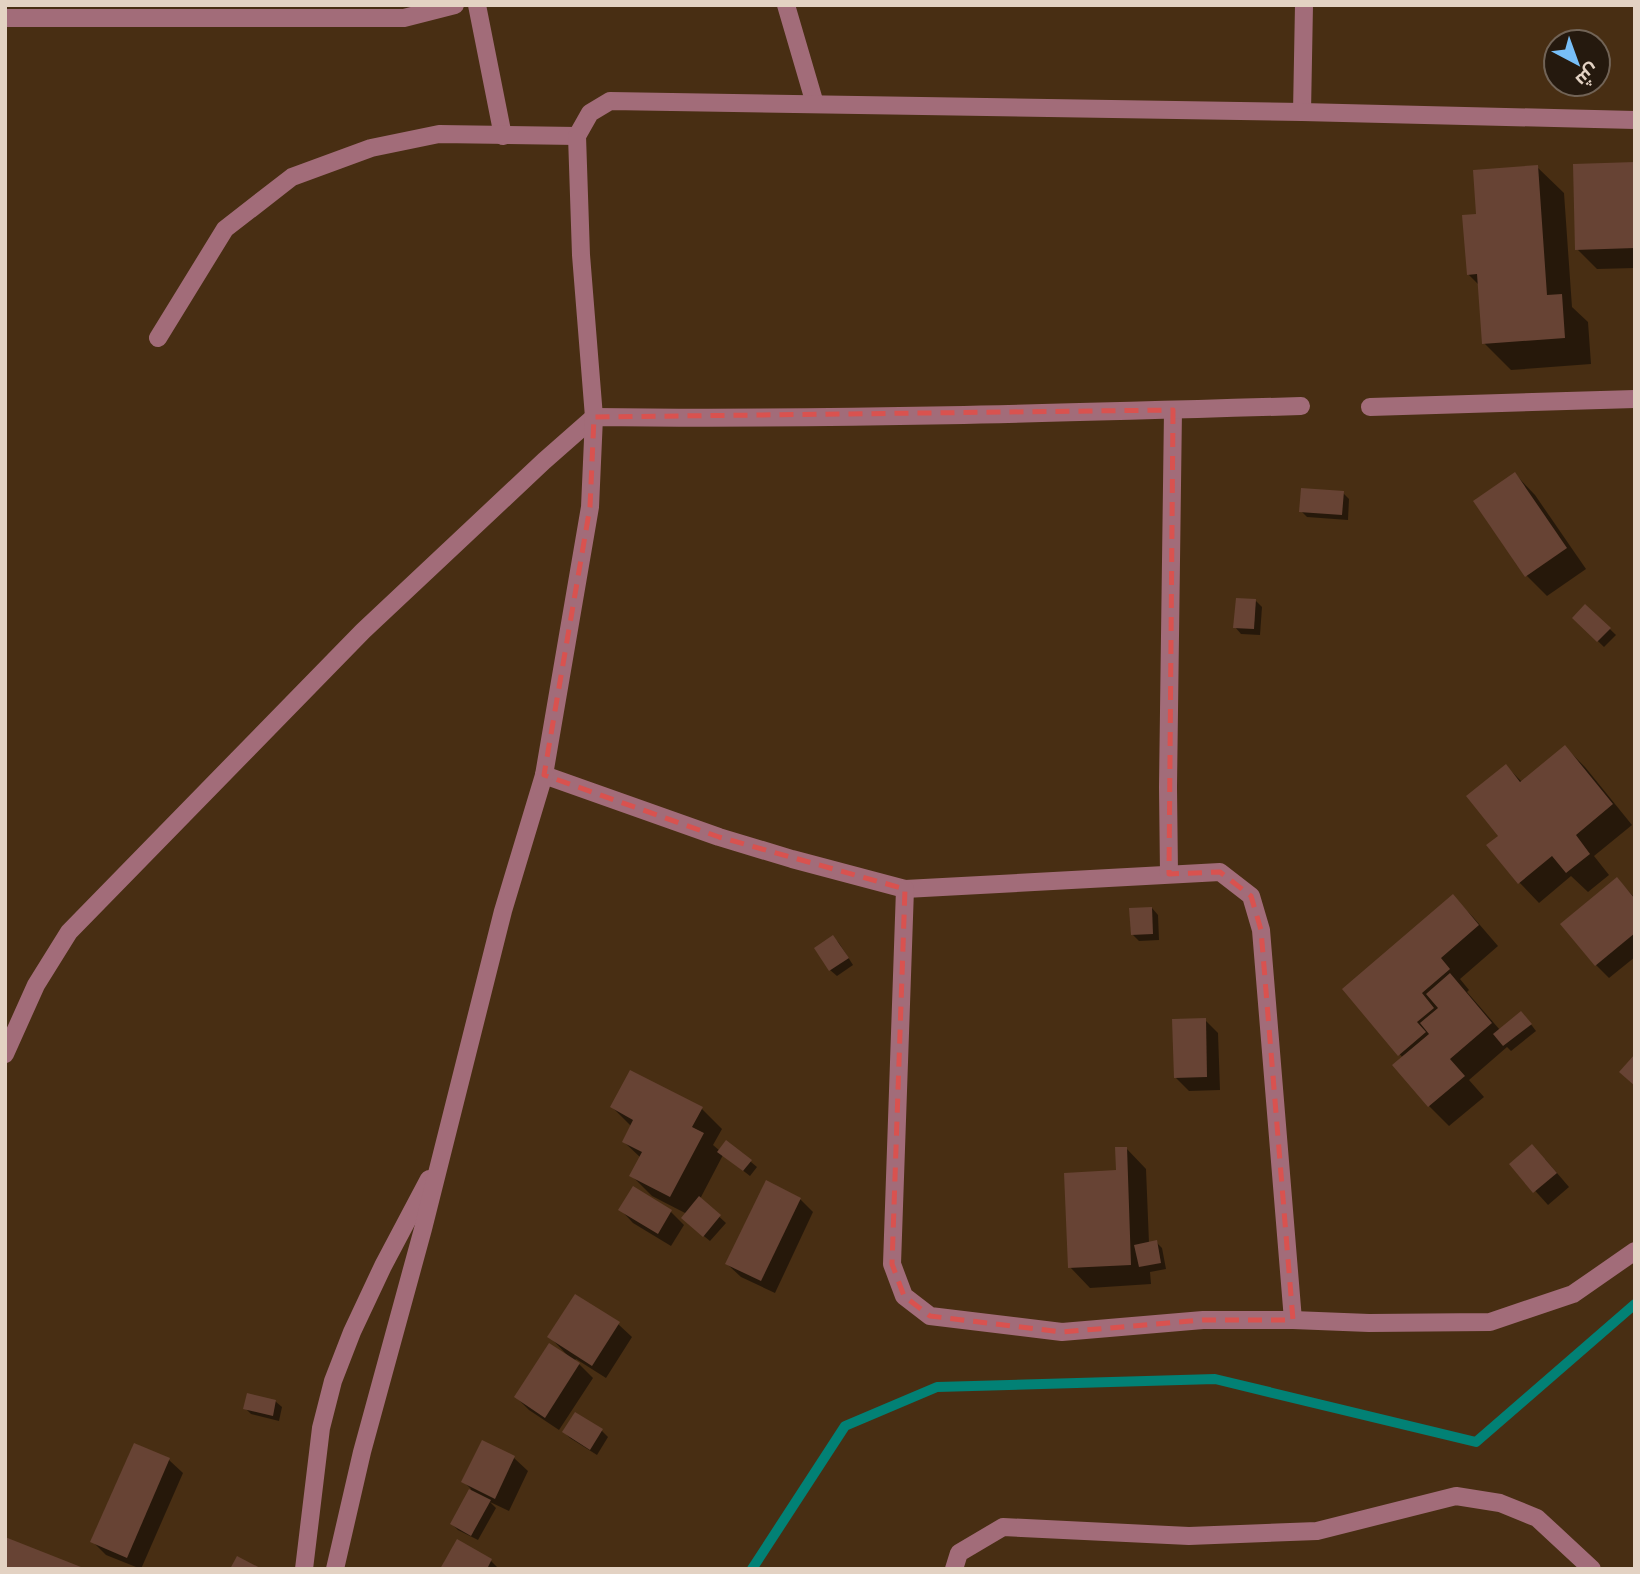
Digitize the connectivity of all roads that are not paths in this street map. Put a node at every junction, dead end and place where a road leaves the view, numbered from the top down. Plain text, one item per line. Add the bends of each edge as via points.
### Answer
1 (455, 5) edge
2 (477, 5) edge
3 (786, 5) edge
4 (1304, 5) edge
5 (5, 18) edge
6 (815, 104) junction
7 (1302, 112) junction
8 (1635, 120) edge
9 (503, 136) junction
10 (577, 136) junction
11 (158, 338) dead end
12 (1635, 399) edge
13 (1301, 406) dead end
14 (1370, 407) dead end
15 (1173, 410) junction
16 (594, 418) junction
17 (544, 775) junction
18 (1169, 874) junction
19 (905, 889) junction
20 (5, 1054) edge
21 (442, 1154) junction
22 (1635, 1251) edge
23 (1293, 1320) junction
24 (304, 1569) edge
25 (335, 1569) edge
26 (954, 1569) edge
27 (1592, 1569) edge

1 - 5 street via 404,19
2 - 9 street
3 - 6 street
4 - 7 street
6 - 7 street
6 - 10 street via 611,101 590,113
7 - 8 street
9 - 10 street
9 - 11 street via 439,134 370,148 292,177 225,229
10 - 16 street
12 - 14 street
13 - 15 street
15 - 16 street
15 - 18 street
16 - 17 street via 590,507
16 - 20 street via 363,631 69,932 36,985
17 - 19 street via 731,840
17 - 21 street via 503,911
18 - 19 street
18 - 23 street via 1220,872 1251,896 1261,930
19 - 23 street via 892,1264 904,1296 930,1317 1062,1332 1203,1320
21 - 24 street via 383,1266 333,1381 321,1428
21 - 25 street
22 - 23 street via 1573,1294 1490,1322
26 - 27 street via 959,1553 1003,1527 1189,1536 1317,1531 1456,1496 1500,1503 1537,1518

